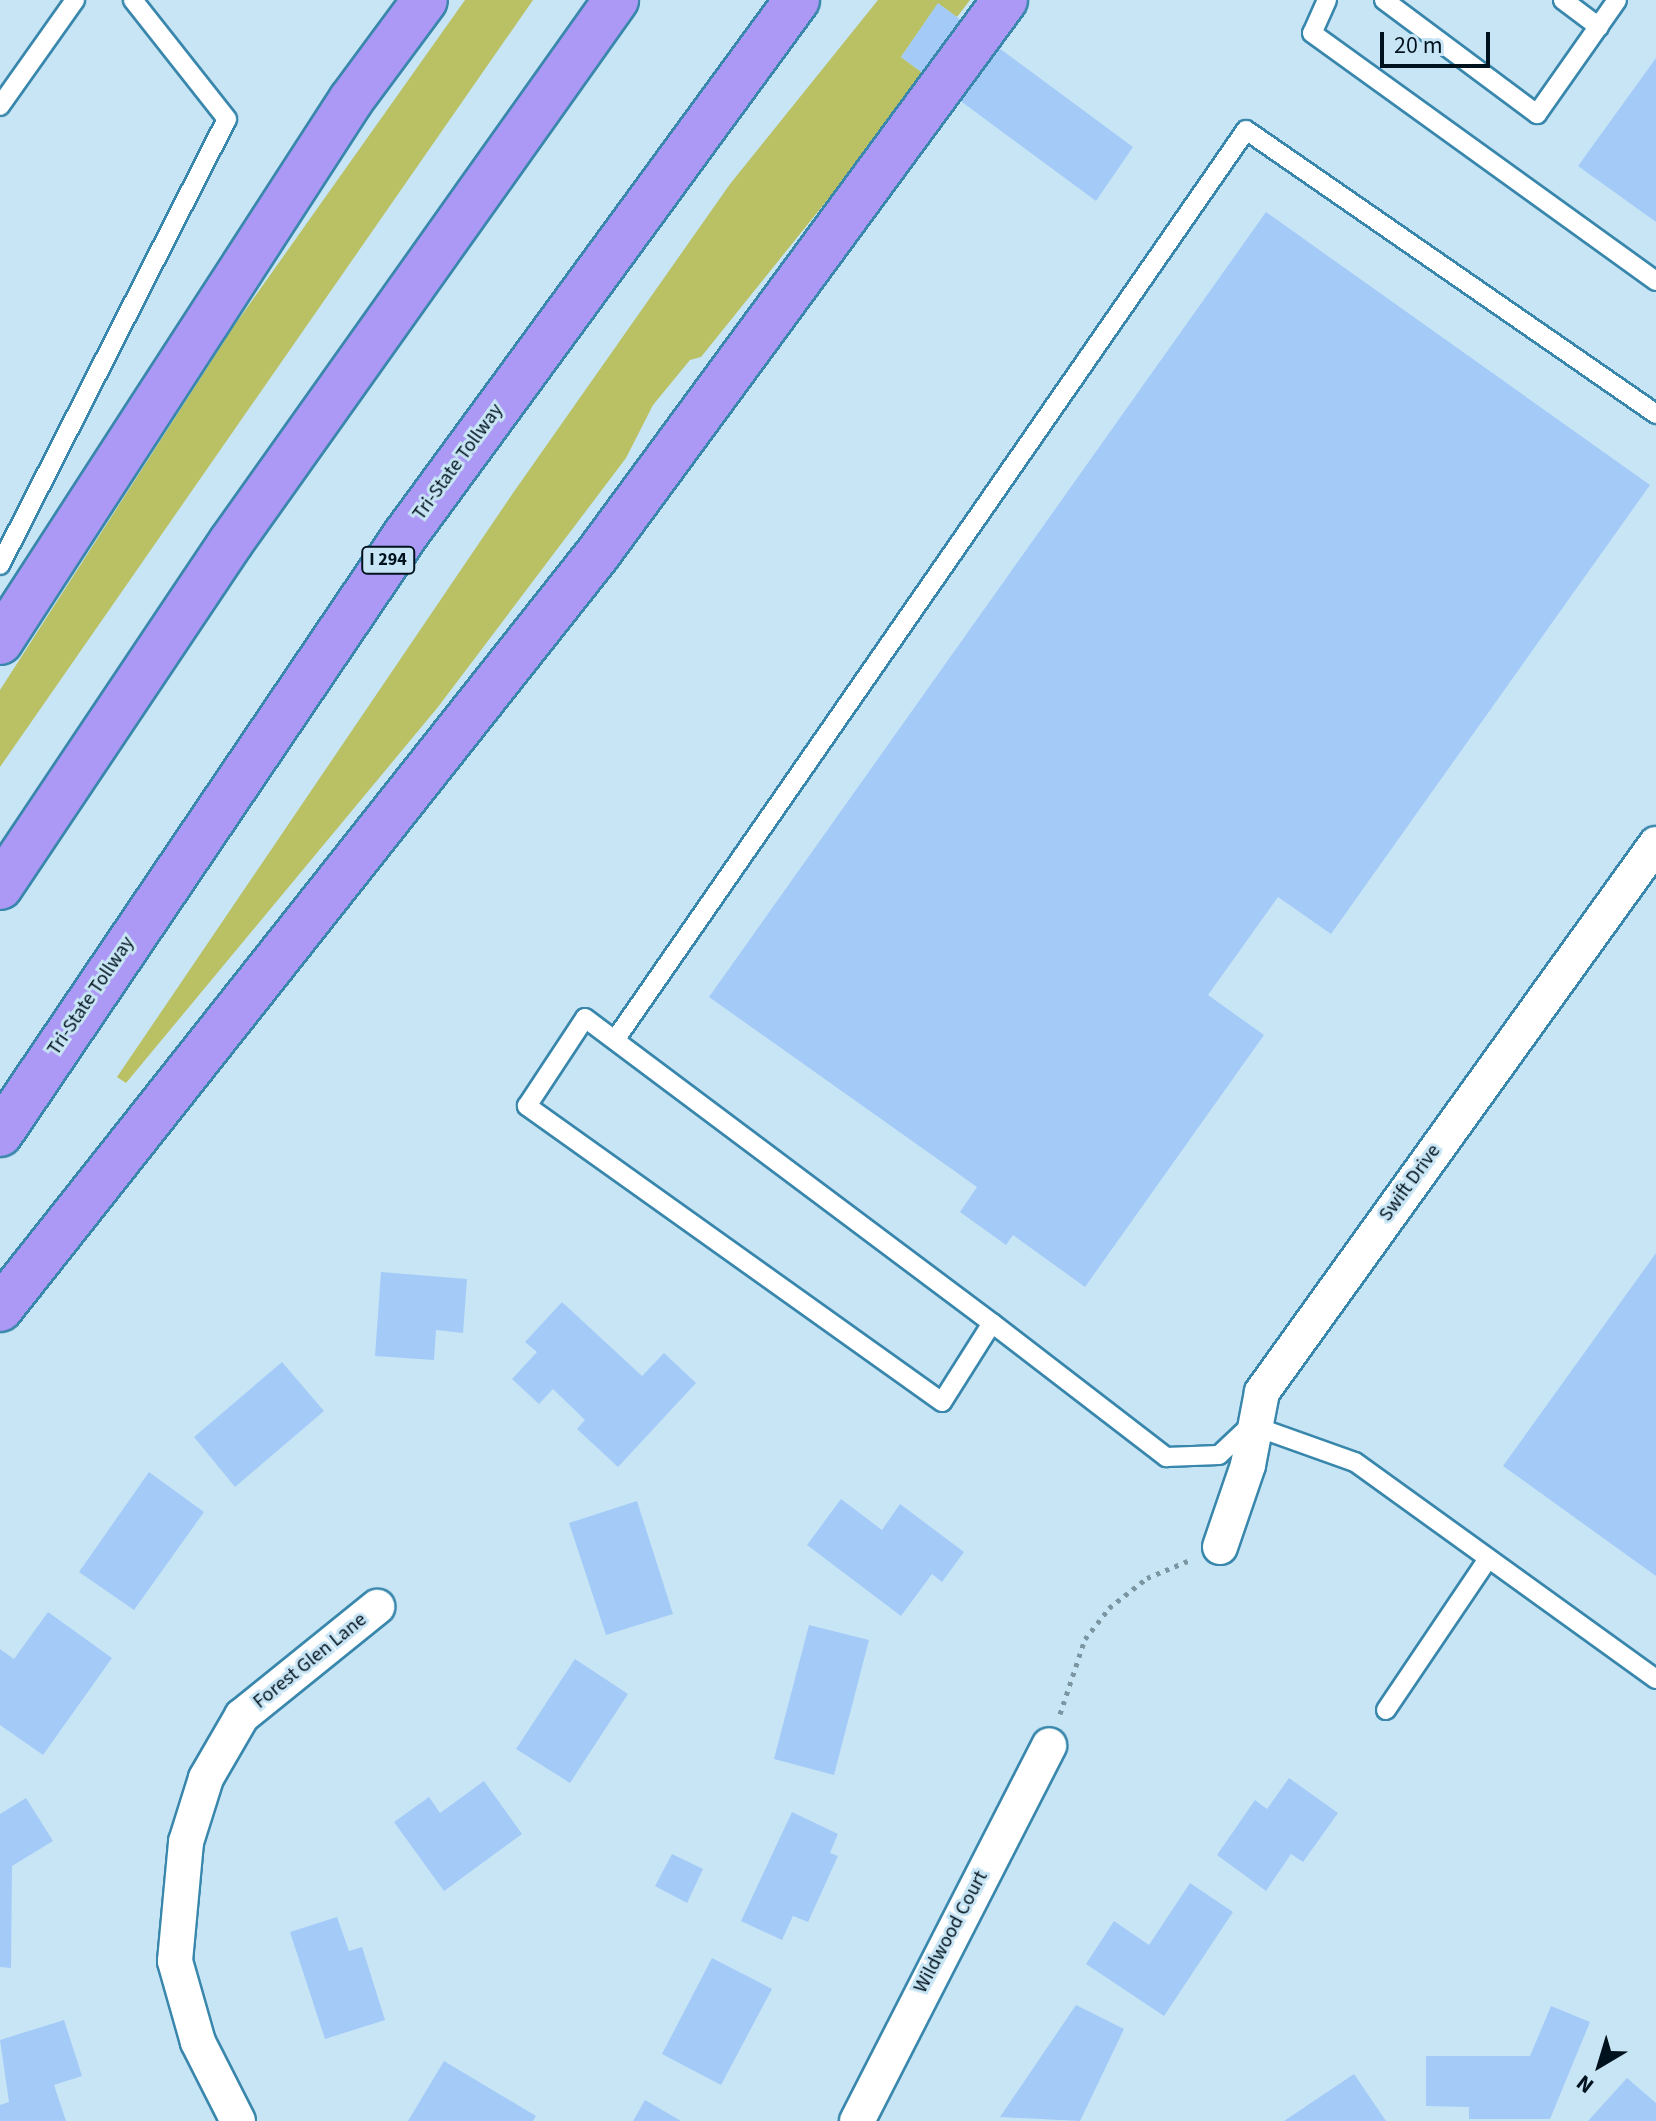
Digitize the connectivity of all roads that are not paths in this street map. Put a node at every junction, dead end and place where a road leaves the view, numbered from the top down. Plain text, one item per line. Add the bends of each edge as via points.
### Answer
1 (75, 0) edge
2 (133, 0) edge
3 (425, 0) edge
4 (616, 0) edge
5 (797, 0) edge
6 (1005, 0) edge
7 (1327, 0) edge
8 (1384, 0) edge
9 (1563, 0) edge
10 (1617, 0) edge
11 (1599, 27) junction
12 (0, 106) edge
13 (1656, 281) edge
14 (1656, 414) edge
15 (0, 565) edge
16 (0, 642) edge
17 (1656, 844) edge
18 (0, 887) edge
19 (615, 1040) junction
20 (0, 1134) edge
21 (0, 1309) edge
22 (992, 1323) junction
23 (1251, 1425) junction
24 (1220, 1547) road end
25 (1488, 1559) junction
26 (377, 1607) dead end
27 (1656, 1679) edge
28 (1386, 1710) dead end
29 (1049, 1745) road end
30 (238, 2121) edge
31 (857, 2121) edge

1 - 12 lane
2 - 15 lane via 227,119
3 - 16 highway via 351,100
4 - 18 highway via 231,542
5 - 20 highway, Tri-State Tollway / I 294 via 406,534
6 - 21 highway via 597,555
7 - 13 lane via 1312,33
8 - 11 lane via 1537,114
9 - 11 lane
10 - 11 lane
14 - 19 lane via 1246,130
17 - 23 street, Swift Drive via 1285,1356
19 - 22 lane
19 - 22 lane via 585,1018 527,1106 942,1402
22 - 23 lane via 1166,1457 1219,1455
23 - 24 street, Swift Drive via 1248,1465
23 - 25 lane via 1355,1462
25 - 27 lane
25 - 28 lane
26 - 30 street, Forest Glen Lane via 242,1716 194,1812 179,1881 175,1961 198,2042
29 - 31 street, Wildwood Court

